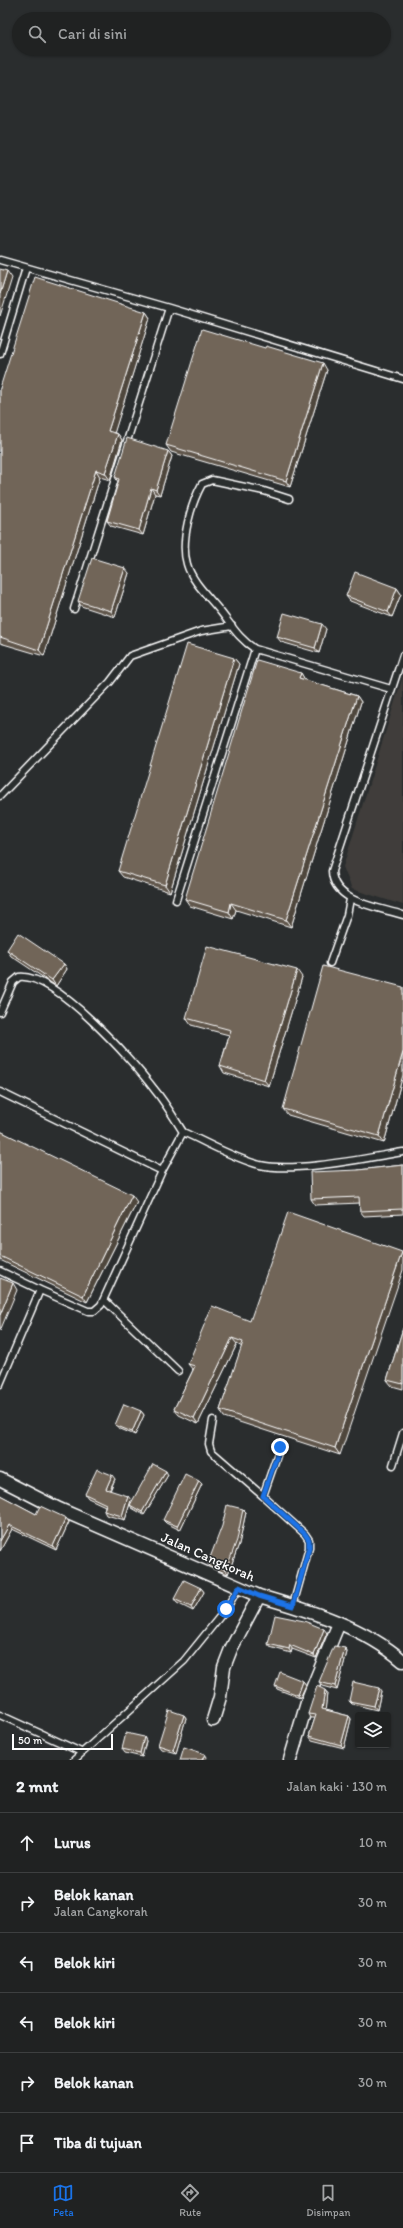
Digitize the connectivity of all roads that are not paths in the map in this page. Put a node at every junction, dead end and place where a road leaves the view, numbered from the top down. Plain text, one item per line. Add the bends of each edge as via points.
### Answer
1 (0, 260) edge
2 (26, 268) junction
3 (169, 308) junction
4 (0, 354) edge
5 (403, 379) edge
6 (289, 499) dead end
7 (74, 609) dead end
8 (232, 626) junction
9 (255, 649) junction
10 (403, 655) edge
11 (391, 689) junction
12 (0, 796) edge
13 (350, 899) junction
14 (176, 900) dead end
15 (403, 915) edge
16 (330, 963) dead end
17 (0, 1012) edge
18 (0, 1092) edge
19 (183, 1132) junction
20 (403, 1152) edge
21 (162, 1171) junction
22 (0, 1271) edge
23 (40, 1290) junction
24 (104, 1300) junction
25 (178, 1371) dead end
26 (0, 1384) edge
27 (213, 1420) dead end
28 (403, 1433) edge
29 (280, 1447) dead end
30 (393, 1466) dead end
31 (0, 1479) edge
32 (263, 1496) junction
33 (239, 1587) junction
34 (259, 1596) junction
35 (293, 1606) junction
36 (339, 1623) junction
37 (403, 1661) edge
38 (0, 1715) edge
39 (213, 1720) dead end
40 (81, 1752) junction
41 (74, 1760) edge
42 (290, 1760) edge

1 - 2 lane
2 - 3 lane
2 - 4 lane
3 - 5 lane
3 - 7 lane
6 - 8 lane via 212,480 202,484 197,494 186,534 187,564 202,590
8 - 9 lane via 242,640
8 - 12 lane via 201,631 130,656 110,682
9 - 11 lane
9 - 14 lane
10 - 11 lane
11 - 13 lane via 332,871 332,881
13 - 15 lane
13 - 16 lane
17 - 19 lane via 13,982 19,977 34,978 67,998 105,1033 154,1089
18 - 21 lane
19 - 20 lane via 242,1159 275,1167
19 - 21 lane
21 - 24 lane
22 - 23 lane
23 - 24 lane via 88,1311 98,1309
23 - 26 lane
24 - 25 lane
27 - 32 lane via 209,1444 211,1451
28 - 30 lane
29 - 32 lane
31 - 33 street, Jalan Cangkorah via 59,1509
32 - 35 lane via 309,1540
33 - 34 street, Jalan Cangkorah
33 - 40 lane via 226,1609 184,1661
34 - 35 street, Jalan Cangkorah
34 - 39 street via 224,1667 220,1697
35 - 36 street, Jalan Cangkorah
36 - 37 street, Jalan Cangkorah via 391,1651
36 - 42 street via 305,1708
38 - 40 lane
40 - 41 lane

